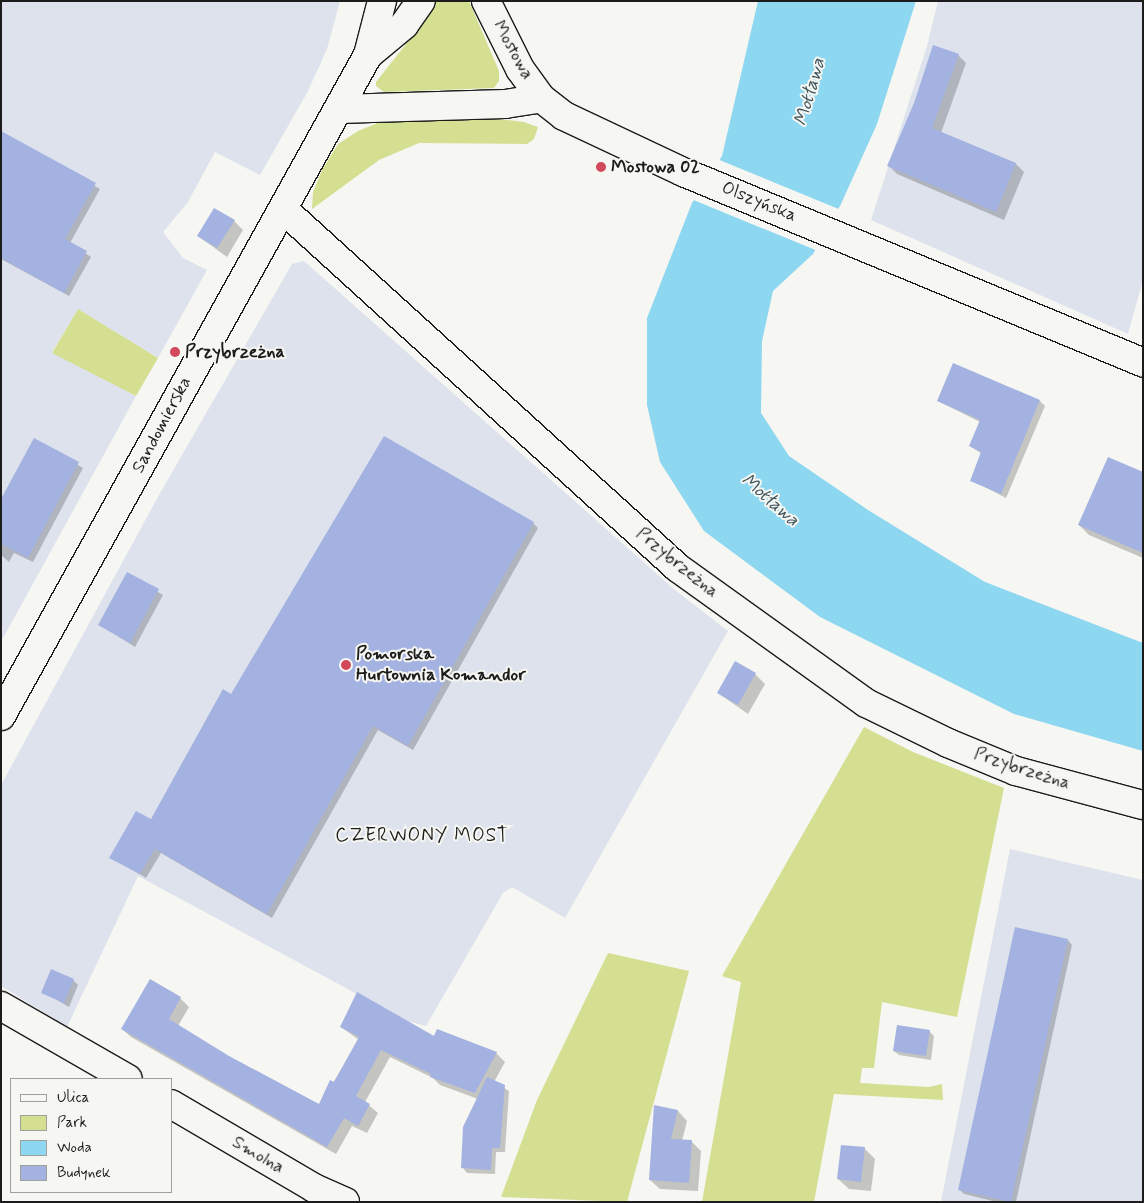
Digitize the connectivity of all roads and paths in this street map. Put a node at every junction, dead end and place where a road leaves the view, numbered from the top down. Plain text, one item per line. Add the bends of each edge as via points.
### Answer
1 (382, 1) edge
2 (421, 1) edge
3 (486, 1) edge
4 (368, 55) junction
5 (542, 98) junction
6 (339, 109) junction
7 (283, 209) junction
8 (1143, 363) edge
9 (1, 716) edge
10 (1143, 805) edge
11 (1, 1006) edge
12 (126, 1078) edge
13 (172, 1105) edge
14 (345, 1202) edge

1 - 4 street, Sandomierska
2 - 4 street, Sandomierska via 404,25
3 - 5 street, Mostowa via 520,69
4 - 6 street, Sandomierska
5 - 6 street via 505,104
5 - 8 street, Olszyńska via 572,120 684,172
6 - 7 street, Sandomierska
7 - 9 street, Sandomierska
7 - 10 street, Przybrzeżna via 678,568 866,702 948,743 1016,771
11 - 12 street
13 - 14 street, Smolna via 314,1188

